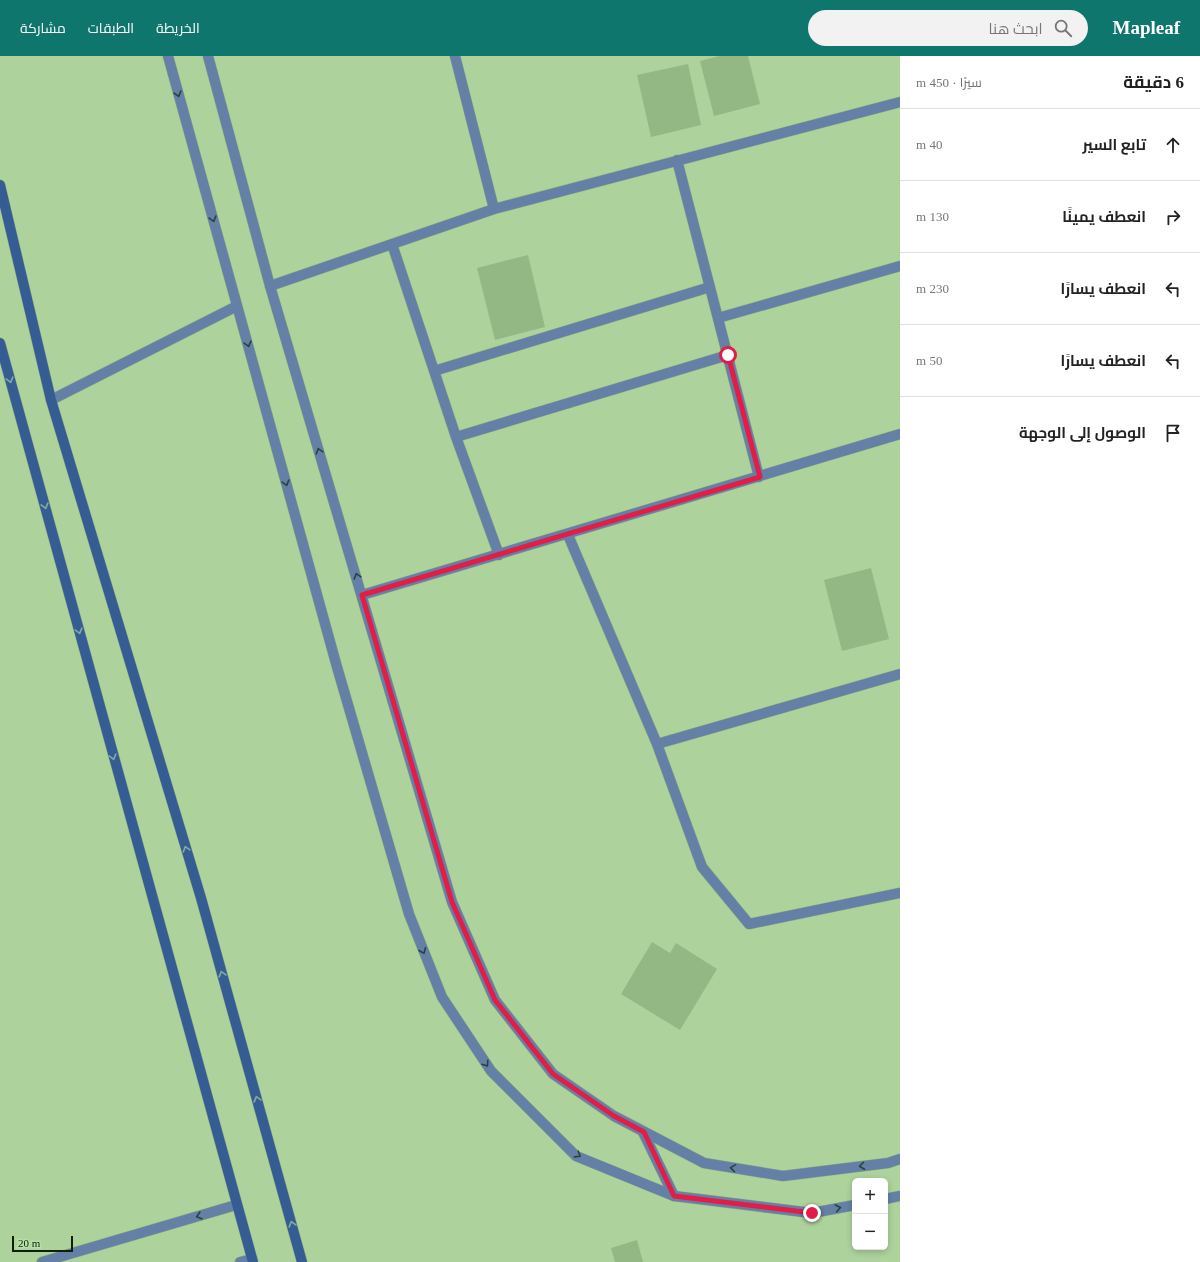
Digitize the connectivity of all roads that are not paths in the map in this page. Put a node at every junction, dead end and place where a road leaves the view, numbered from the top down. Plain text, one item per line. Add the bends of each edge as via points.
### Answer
1 (168, 56) edge
2 (208, 56) edge
3 (455, 56) edge
4 (900, 102) edge
5 (678, 160) junction
6 (0, 185) edge
7 (494, 209) junction
8 (392, 244) junction
9 (900, 266) edge
10 (270, 286) junction
11 (710, 287) junction
12 (237, 306) junction
13 (718, 318) junction
14 (0, 343) edge
15 (728, 355) junction
16 (434, 371) junction
17 (51, 400) junction
18 (900, 434) edge
19 (456, 437) junction
20 (760, 477) junction
21 (568, 535) junction
22 (499, 555) junction
23 (362, 595) junction
24 (900, 674) edge
25 (657, 744) junction
26 (900, 893) edge
27 (644, 1132) junction
28 (900, 1159) edge
29 (674, 1196) junction
30 (900, 1196) edge
31 (888, 1198) edge
32 (236, 1205) junction
33 (852, 1206) edge
34 (252, 1260) edge
35 (42, 1262) edge
36 (240, 1262) edge
37 (302, 1262) edge

1 -> 12 street
2 - 10 street
3 - 7 street
4 - 5 street
5 - 7 street
5 - 11 street
6 - 17 main road
7 - 8 street
8 - 10 street
8 - 16 street
9 - 13 street
23 -> 10 street
11 - 13 street
11 - 16 street
12 - 17 street
12 -> 29 street via 406,907 442,997 491,1071 576,1156
13 - 15 street
14 -> 32 main road
15 - 19 street
15 - 20 street
16 - 19 street
37 -> 17 main road via 201,898
18 - 20 street
19 - 22 street
20 - 21 street
21 - 22 street
21 - 25 street
22 - 23 street
23 - 27 street via 452,902 495,1000 553,1074 614,1116
24 - 25 street
25 - 26 street via 702,867 750,924
28 -> 27 street via 888,1163 782,1176 704,1163
27 - 29 street
29 -> 33 street via 812,1213
30 - 31 street
32 - 34 main road
32 -> 35 street
34 - 36 street

